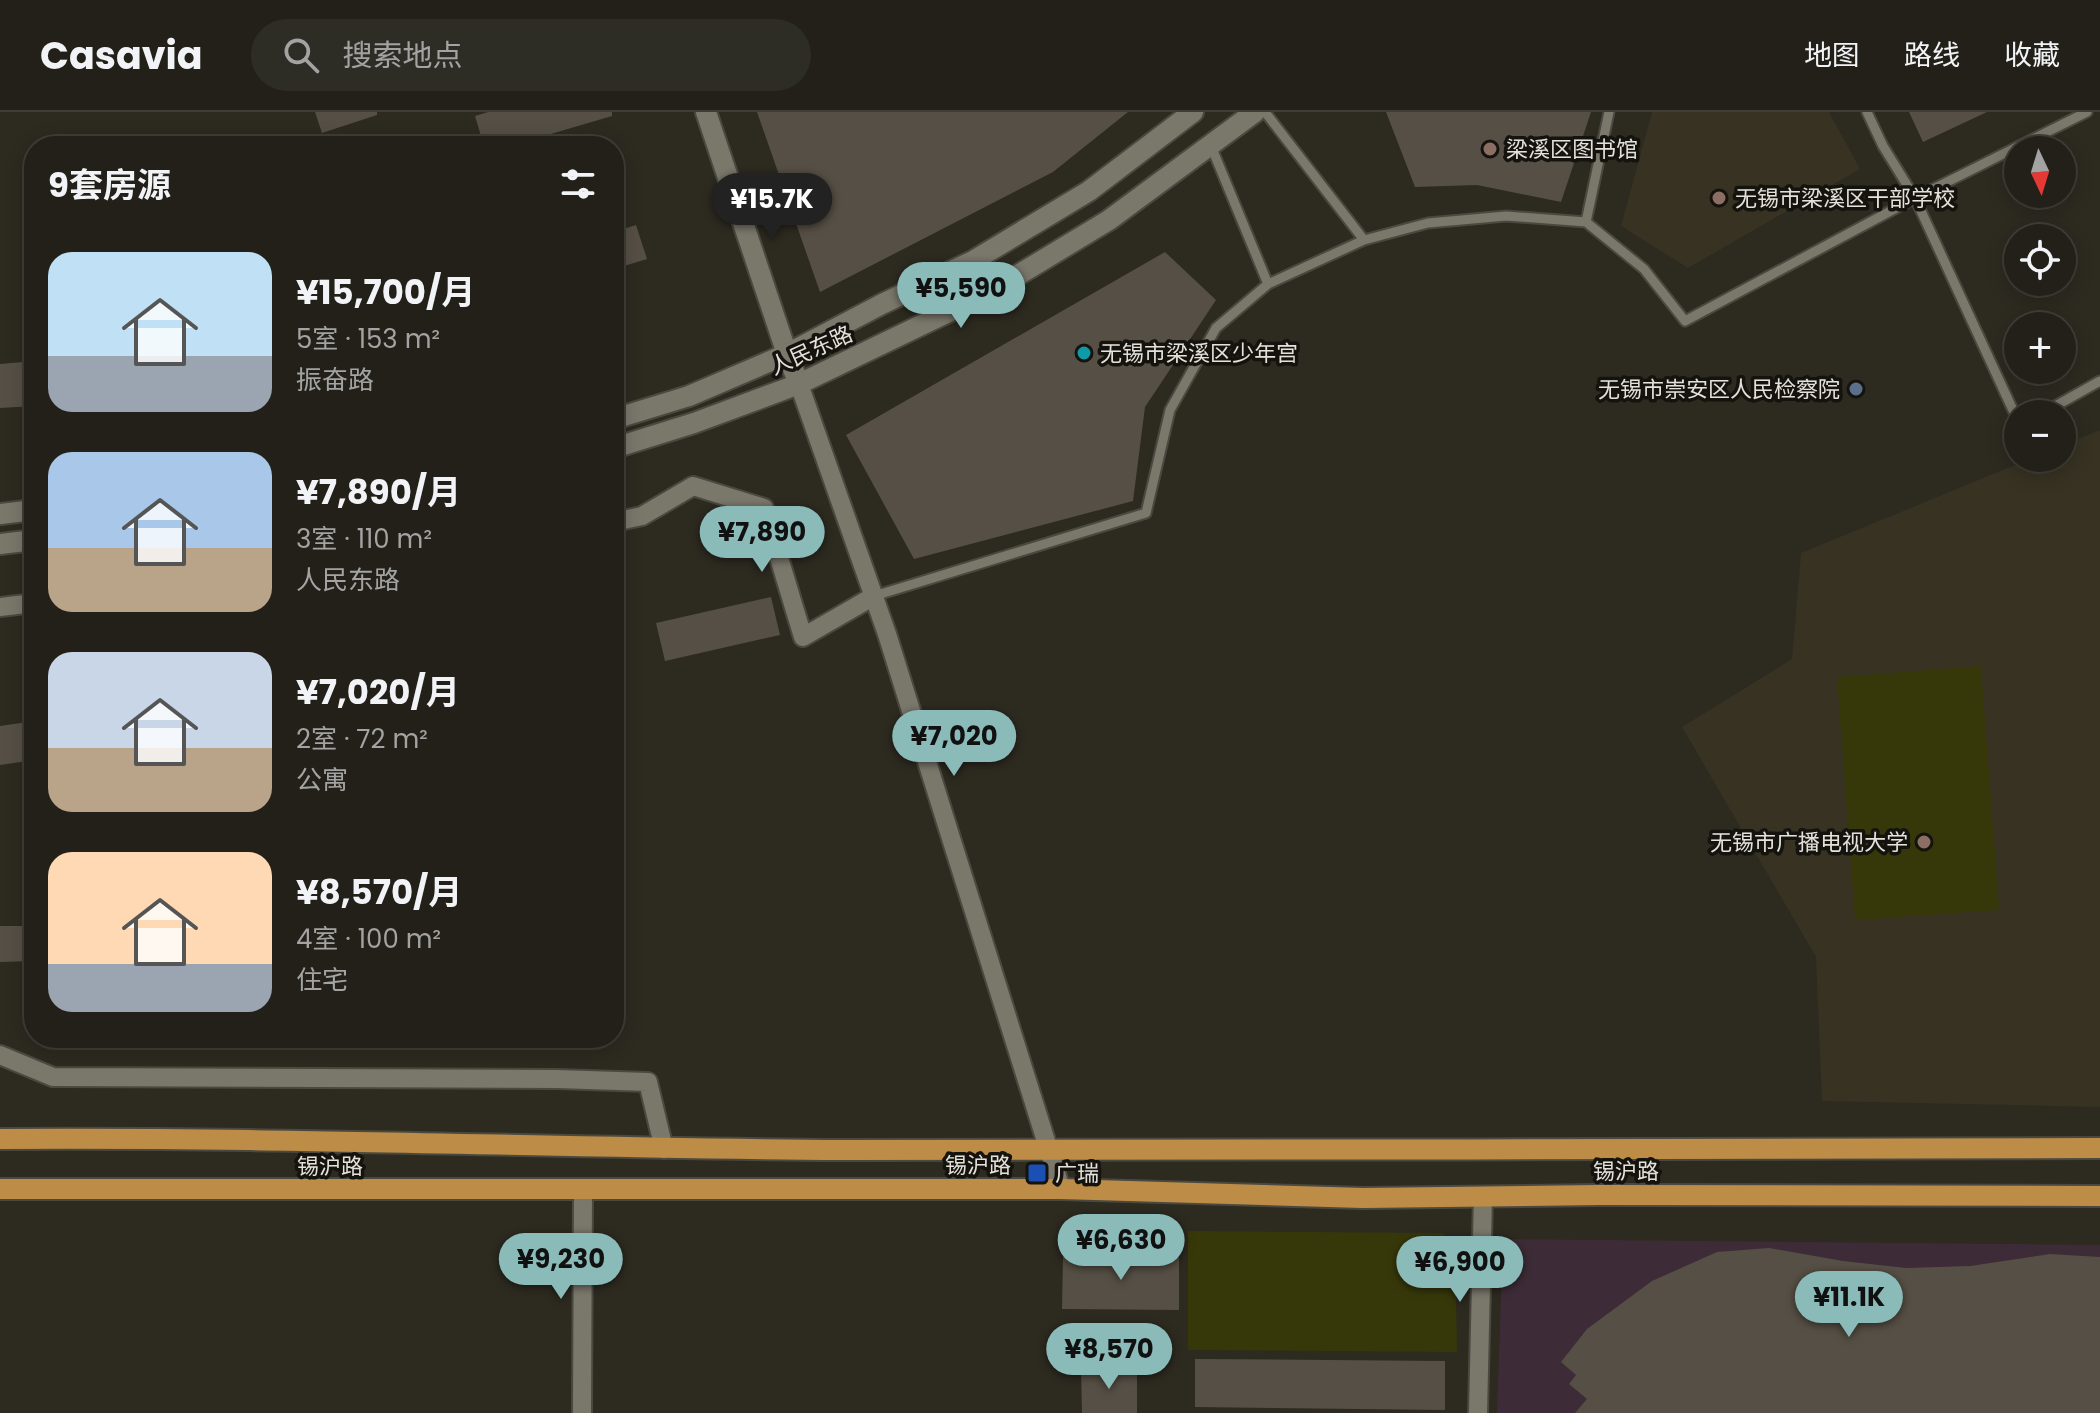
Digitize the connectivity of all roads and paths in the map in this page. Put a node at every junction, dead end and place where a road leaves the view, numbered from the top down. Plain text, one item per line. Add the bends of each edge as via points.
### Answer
1 (706, 112) edge
2 (1193, 112) edge
3 (1255, 112) edge
4 (1265, 112) edge
5 (1609, 112) edge
6 (1867, 112) edge
7 (2087, 112) edge
8 (1211, 146) junction
9 (1915, 198) junction
10 (1586, 222) junction
11 (1364, 240) junction
12 (1268, 284) junction
13 (787, 354) junction
14 (2100, 381) edge
15 (799, 384) junction
16 (2008, 400) edge
17 (2066, 400) edge
18 (624, 416) edge
19 (624, 445) edge
20 (24, 511) edge
21 (0, 514) edge
22 (624, 520) edge
23 (24, 541) edge
24 (0, 544) edge
25 (874, 596) junction
26 (24, 604) edge
27 (0, 607) edge
28 (0, 1055) edge
29 (0, 1139) edge
30 (2100, 1148) edge
31 (664, 1149) junction
32 (1048, 1151) junction
33 (0, 1189) edge
34 (1061, 1189) junction
35 (583, 1190) junction
36 (1483, 1196) junction
37 (2100, 1196) edge
38 (582, 1413) edge
39 (1478, 1413) edge

1 - 13 main road
2 - 13 main road, 人民东路 via 1089,191 973,261
3 - 8 main road, 人民东路
4 - 11 lane
5 - 10 lane
6 - 9 lane
7 - 9 lane
8 - 12 lane
8 - 15 main road, 人民东路 via 1109,220 990,292
9 - 10 lane via 1685,321 1644,269
9 - 16 lane
10 - 11 lane via 1506,216 1428,223
11 - 12 lane
12 - 25 lane via 1216,328 1170,410 1146,513
13 - 15 main road
13 - 18 main road, 人民东路 via 689,396
14 - 17 lane
15 - 19 main road, 人民东路
15 - 25 street
20 - 21 main road
22 - 25 street via 642,516 693,486 764,508 803,637
23 - 24 main road
25 - 32 street
26 - 27 street
28 - 31 street via 53,1077 648,1082
29 - 31 main road, 锡沪路
30 - 32 main road, 锡沪路
31 - 32 main road, 锡沪路
32 - 34 street
33 - 35 main road, 锡沪路
34 - 35 main road, 锡沪路
34 - 36 main road, 锡沪路
35 - 38 street
36 - 37 main road, 锡沪路
36 - 39 street

